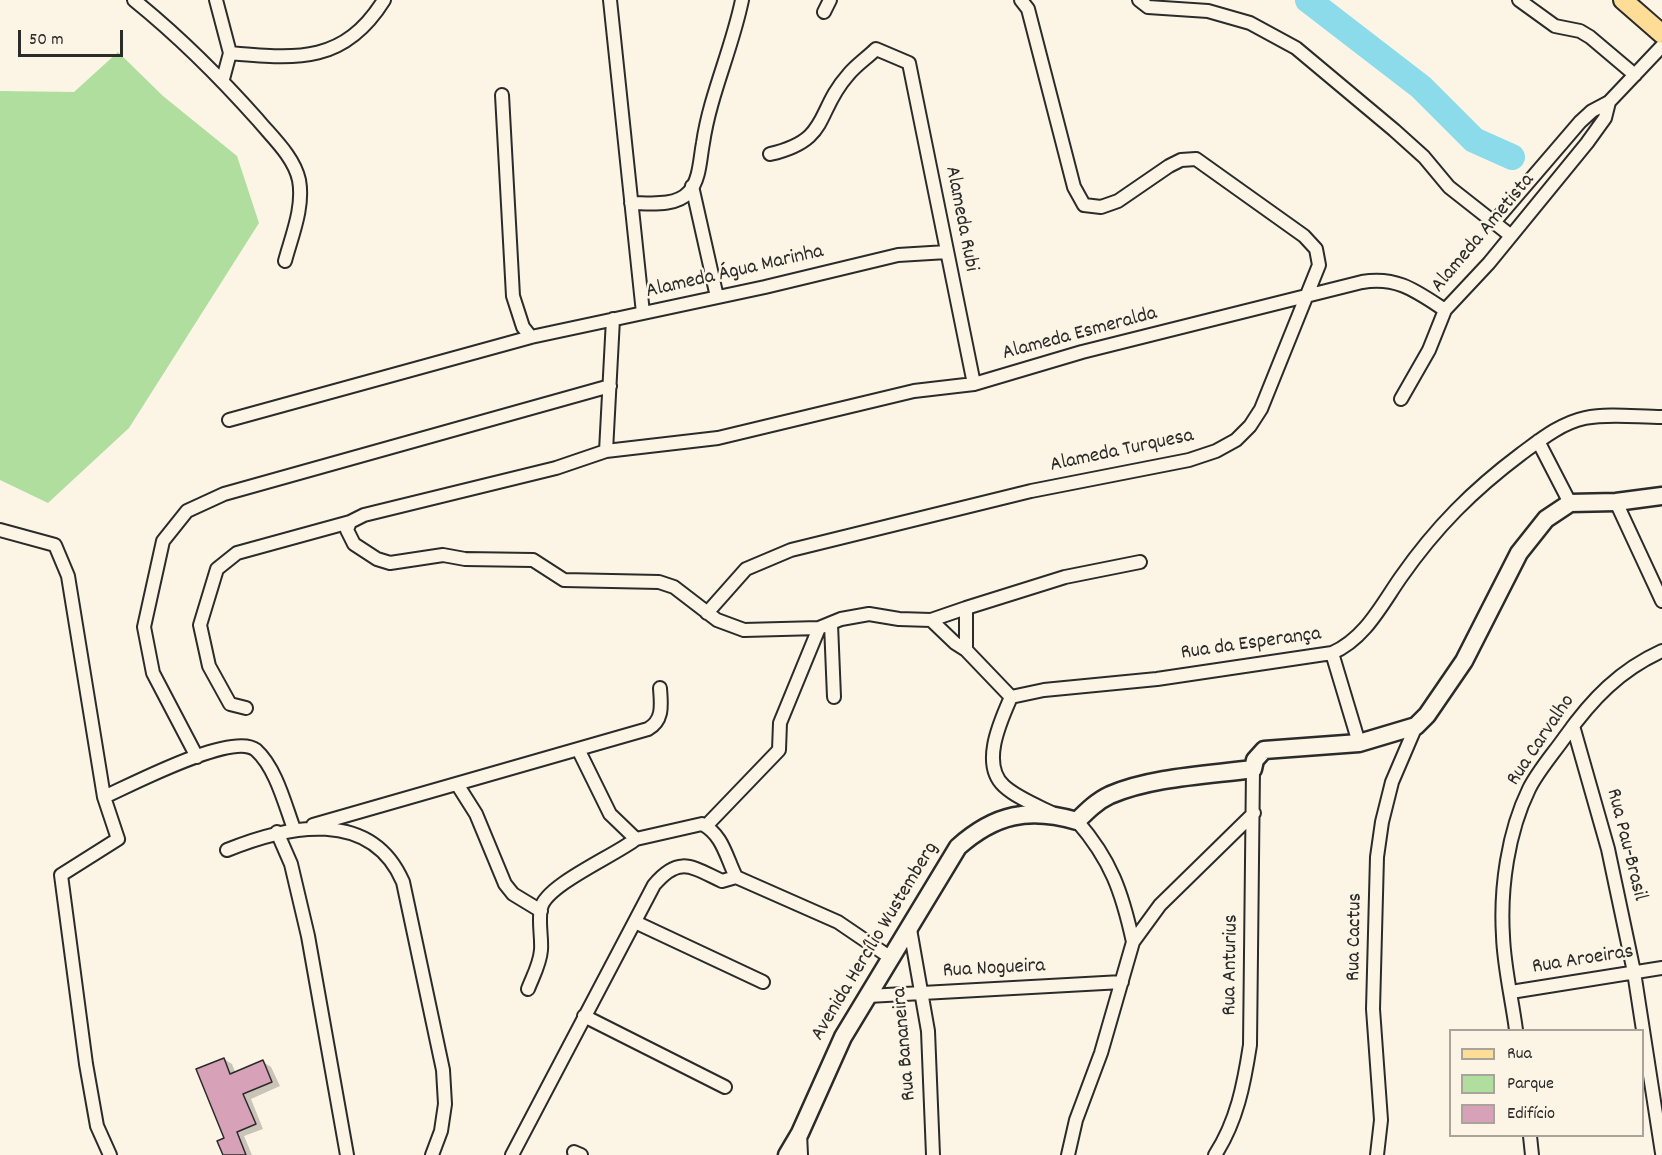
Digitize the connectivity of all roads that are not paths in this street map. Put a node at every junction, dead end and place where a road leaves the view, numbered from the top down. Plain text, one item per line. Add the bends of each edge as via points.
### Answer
1 (134, 0) edge
2 (216, 0) edge
3 (384, 0) edge
4 (610, 0) edge
5 (742, 0) edge
6 (830, 0) edge
7 (1021, 0) edge
8 (1139, 0) edge
9 (1520, 0) edge
10 (1623, 0) edge
11 (824, 12) dead end
12 (1662, 34) edge
13 (1662, 46) edge
14 (230, 53) junction
15 (1635, 75) junction
16 (223, 80) junction
17 (502, 95) dead end
18 (1609, 102) junction
19 (770, 154) dead end
20 (692, 186) junction
21 (631, 203) junction
22 (1495, 221) junction
23 (1510, 235) junction
24 (947, 252) junction
25 (285, 261) dead end
26 (1307, 296) junction
27 (717, 297) junction
28 (1445, 310) junction
29 (643, 313) junction
30 (613, 319) junction
31 (531, 337) junction
32 (974, 384) junction
33 (610, 386) junction
34 (1401, 399) dead end
35 (1662, 417) edge
36 (229, 420) dead end
37 (1538, 441) junction
38 (606, 451) junction
39 (1662, 496) edge
40 (1616, 502) junction
41 (1570, 503) junction
42 (350, 522) junction
43 (0, 530) edge
44 (1140, 562) dead end
45 (1662, 601) edge
46 (966, 608) junction
47 (707, 613) junction
48 (931, 620) junction
49 (825, 626) junction
50 (966, 650) junction
51 (1662, 651) edge
52 (1332, 653) junction
53 (660, 688) dead end
54 (834, 697) dead end
55 (1011, 697) junction
56 (246, 708) dead end
57 (1416, 726) junction
58 (1573, 726) junction
59 (1359, 743) junction
60 (579, 751) junction
61 (197, 757) junction
62 (1253, 769) junction
63 (458, 784) junction
64 (104, 797) junction
65 (1254, 813) junction
66 (1055, 815) junction
67 (1077, 821) junction
68 (706, 826) junction
69 (299, 829) junction
70 (277, 832) junction
71 (636, 839) junction
72 (227, 850) dead end
73 (736, 877) junction
74 (541, 911) junction
75 (636, 922) junction
76 (910, 929) junction
77 (1133, 942) junction
78 (891, 958) junction
79 (1662, 968) edge
80 (1634, 972) junction
81 (763, 982) dead end
82 (1122, 982) junction
83 (528, 989) dead end
84 (1511, 992) junction
85 (922, 993) junction
86 (868, 996) junction
87 (584, 1016) junction
88 (1516, 1029) edge
89 (1643, 1029) edge
90 (1644, 1037) edge
91 (724, 1087) dead end
92 (800, 1133) junction
93 (1530, 1137) edge
94 (1662, 1153) edge
95 (111, 1155) edge
96 (347, 1155) edge
97 (432, 1155) edge
98 (512, 1155) edge
99 (787, 1155) edge
100 (801, 1155) edge
101 (933, 1155) edge
102 (1068, 1155) edge
103 (1215, 1155) edge
104 (1377, 1155) edge
105 (1532, 1155) edge

1 - 16 street via 192,48
2 - 14 street
3 - 14 street via 353,38 333,48 291,57
4 - 21 street
5 - 20 street via 705,125
6 - 11 street
7 - 26 street, Alameda Turquesa via 1028,9 1074,187 1084,205 1101,207 1118,201 1169,166 1196,159 1251,196 1316,249 1319,265
8 - 22 street via 1148,7 1208,11 1250,23 1296,48 1394,130 1449,187
9 - 15 street via 1556,26 1590,37
10 - 12 main road
13 - 15 street, Alameda Ametista
14 - 16 street
15 - 18 street, Alameda Ametista
16 - 25 street via 290,159 299,178 299,205
17 - 31 street via 513,296
18 - 22 street, Alameda Ametista via 1580,122
18 - 23 street, Alameda Ametista via 1598,129
19 - 24 street, Alameda Rubi via 812,137 847,76 876,49 909,63
20 - 21 street via 674,202
20 - 27 street
21 - 29 street
22 - 23 street
23 - 28 street, Alameda Ametista via 1490,263
24 - 27 street, Alameda Água Marinha via 898,255
24 - 32 street, Alameda Rubi
26 - 28 street, Alameda Esmeralda via 1386,279 1414,290
26 - 32 street, Alameda Esmeralda via 1083,352
26 - 47 street, Alameda Turquesa via 1261,409 1236,440 1216,451 1189,460 1031,491 791,550 746,569
27 - 29 street, Alameda Água Marinha
28 - 34 street, Alameda Ametista via 1429,350
29 - 30 street, Alameda Água Marinha
30 - 31 street, Alameda Água Marinha
30 - 33 street
31 - 36 street, Alameda Água Marinha
32 - 38 street, Alameda Esmeralda via 914,391 718,438
33 - 38 street
33 - 61 street via 224,494 187,512 163,541 144,627 153,673
35 - 37 street, Rua da Esperança via 1585,418
37 - 41 street
37 - 52 street, Rua da Esperança via 1479,485 1423,545 1359,636
38 - 42 street, Alameda Esmeralda via 556,468 364,515
39 - 40 street
40 - 41 street
40 - 45 street
41 - 57 street via 1546,519 1519,553 1464,661
42 - 47 street via 347,530 354,544 390,563 443,555 533,560 564,580 659,582 674,587
42 - 56 street, Alameda Esmeralda via 237,553 218,569 200,625 209,666 230,704
43 - 64 street via 55,545 68,576
44 - 46 street via 1065,577
46 - 48 street
46 - 50 street
47 - 49 street via 744,630
48 - 49 street via 869,614
48 - 50 street
49 - 54 street
49 - 68 street via 780,723 779,750
50 - 55 street
51 - 58 street, Rua Carvalho via 1613,679
52 - 55 street, Rua da Esperança
52 - 59 street
53 - 60 street via 660,717 655,725
55 - 66 street via 997,729 994,767 999,781 1006,789
57 - 59 street
57 - 104 street, Rua Cactus via 1389,792 1377,856 1373,1009 1381,1120
58 - 80 street, Rua Pau-Brasil via 1608,849
58 - 84 street, Rua Carvalho via 1530,788 1515,828 1503,903 1503,937
59 - 62 street via 1270,748 1259,754
60 - 63 street
60 - 71 street via 610,814
61 - 64 street
61 - 69 street via 223,747 247,745 257,751
62 - 65 street, Rua Anturius
62 - 67 street via 1180,778 1119,792 1095,804
63 - 69 street
63 - 74 street via 476,814 505,884 513,894
64 - 95 street via 118,839 61,875 87,1075 97,1126
65 - 77 street via 1160,906
65 - 103 street, Rua Anturius via 1250,1045 1244,1090 1227,1136
66 - 67 street, Avenida Hercílio Wustemberg
66 - 76 street, Avenida Hercílio Wustemberg via 1019,816 978,829 958,847
67 - 77 street via 1106,859 1117,881
68 - 71 street via 689,826
68 - 73 street via 721,840
69 - 70 street
69 - 97 street via 329,829 367,840 387,853 403,882 443,1070 441,1131
70 - 72 street
70 - 96 street via 291,864 308,936
71 - 74 street via 559,884
73 - 75 street via 722,881 696,867 683,865 671,869 654,885
73 - 78 street via 838,921
74 - 83 street via 539,961
75 - 81 street
75 - 87 street
76 - 78 street, Avenida Hercílio Wustemberg
76 - 85 street, Rua Bananeira
77 - 82 street
78 - 86 street, Avenida Hercílio Wustemberg
79 - 80 street, Rua Aroeiras
80 - 84 street, Rua Aroeiras
80 - 89 street, Rua Pau-Brasil
82 - 85 street, Rua Nogueira
82 - 102 street
84 - 88 street, Rua Carvalho
85 - 86 street, Rua Nogueira
85 - 101 street, Rua Bananeira via 929,1041
86 - 92 street, Avenida Hercílio Wustemberg via 838,1047
87 - 91 street
87 - 98 street
90 - 94 street, Rua Pau-Brasil
92 - 99 street, Avenida Hercílio Wustemberg
92 - 100 street
93 - 105 street

